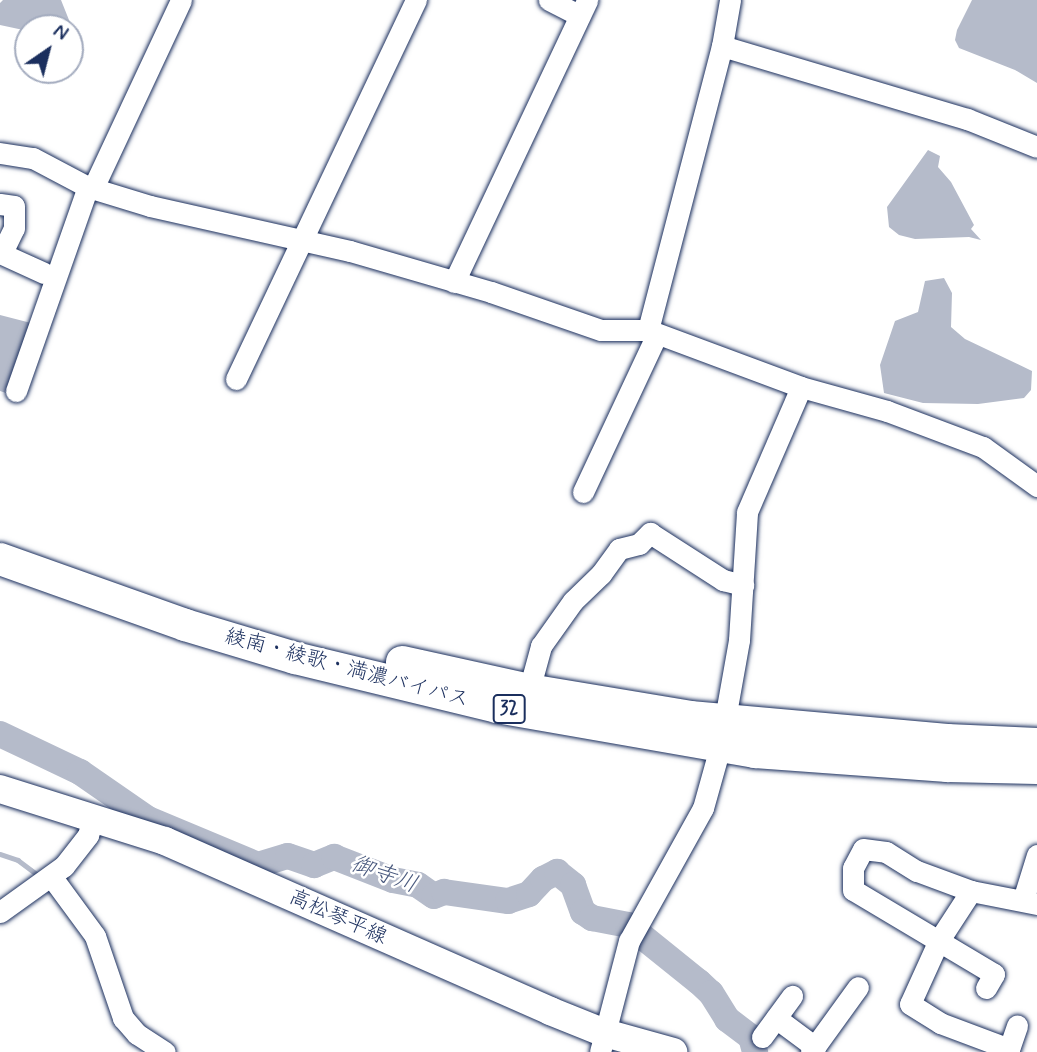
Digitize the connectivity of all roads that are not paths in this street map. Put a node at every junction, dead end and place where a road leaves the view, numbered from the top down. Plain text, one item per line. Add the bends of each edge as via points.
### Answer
1 (181, 0) edge
2 (416, 0) edge
3 (549, 0) edge
4 (730, 0) edge
5 (583, 7) edge
6 (722, 46) junction
7 (1037, 147) edge
8 (0, 153) edge
9 (91, 186) junction
10 (0, 204) edge
11 (304, 240) junction
12 (1, 253) edge
13 (44, 273) dead end
14 (454, 282) junction
15 (653, 332) junction
16 (236, 379) dead end
17 (801, 387) junction
18 (16, 391) dead end
19 (1037, 486) edge
20 (583, 492) dead end
21 (0, 537) edge
22 (0, 559) edge
23 (743, 585) junction
24 (529, 690) junction
25 (723, 734) junction
26 (1037, 744) edge
27 (1037, 768) edge
28 (0, 789) edge
29 (94, 817) junction
30 (1037, 855) edge
31 (46, 880) junction
32 (971, 891) junction
33 (1030, 902) edge
34 (0, 912) edge
35 (939, 940) junction
36 (858, 986) dead end
37 (986, 988) dead end
38 (792, 996) dead end
39 (776, 1018) junction
40 (1017, 1026) dead end
41 (762, 1037) dead end
42 (603, 1042) edge
43 (813, 1050) edge
44 (1009, 1050) edge
45 (165, 1052) edge
46 (673, 1052) edge

1 - 9 street
2 - 11 street
3 - 5 street
4 - 6 street
5 - 14 street
6 - 7 street via 967,119
6 - 15 street
8 - 9 street via 33,158
9 - 11 street via 150,206
9 - 18 street
10 - 12 street via 14,206 14,228
11 - 14 street
11 - 16 street
12 - 13 street
14 - 15 street via 601,330
15 - 17 street
15 - 20 street
17 - 19 street via 887,411 983,447
17 - 23 street via 747,512
21 - 24 highway, 綾南・綾歌・満濃バイパス / 32 via 190,606 299,638
22 - 25 highway, 綾南・綾歌・満濃バイパス / 32 via 295,658 497,707
23 - 24 street via 723,580 650,533 639,544 619,549 573,601 541,646
23 - 25 street
24 - 25 highway, 綾南・綾歌・満濃バイパス / 32
25 - 26 highway, 綾南・綾歌・満濃バイパス / 32
25 - 27 highway, 綾南・綾歌・満濃バイパス / 32 via 933,765
25 - 42 street via 703,808 635,931
28 - 29 main road, 高松琴平線
29 - 31 street via 77,852
29 - 42 main road, 高松琴平線 via 165,841
30 - 33 street
31 - 34 street
31 - 45 street via 95,936 123,1018 137,1034
32 - 33 street
32 - 35 street
32 - 35 street via 917,871 886,852 863,849 853,868 853,890
35 - 37 street via 994,974
35 - 44 street via 910,1004 940,1023
36 - 43 street
38 - 39 street
39 - 41 street
39 - 43 street
40 - 44 street
42 - 46 main road, 高松琴平線

